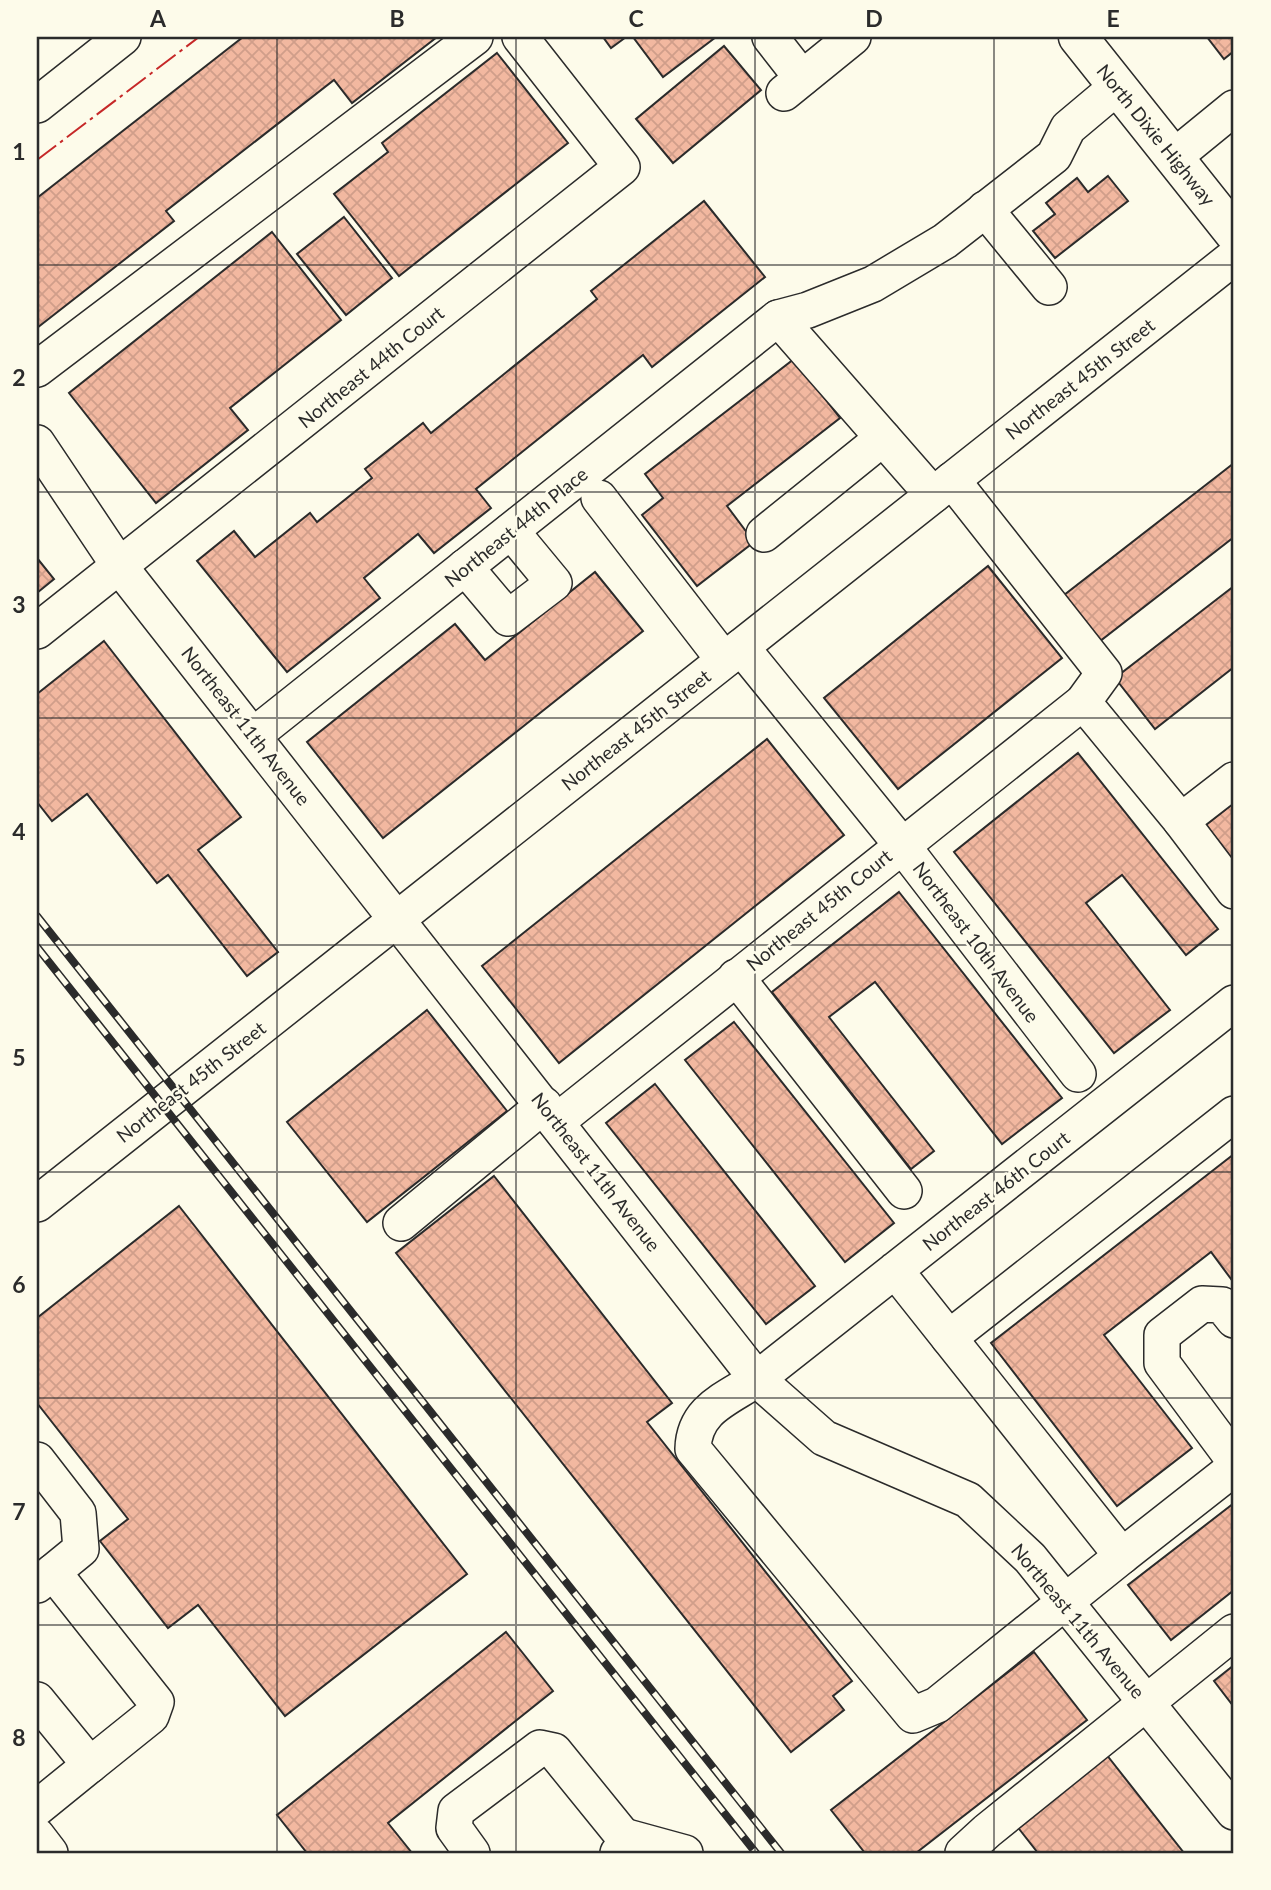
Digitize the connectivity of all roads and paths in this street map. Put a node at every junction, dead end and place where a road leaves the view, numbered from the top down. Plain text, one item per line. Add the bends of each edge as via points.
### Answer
1 (123, 37) edge
2 (475, 37) edge
3 (520, 37) edge
4 (770, 37) edge
5 (853, 37) edge
6 (1078, 37) edge
7 (1118, 86) junction
8 (37, 104) edge
9 (1234, 108) edge
10 (1174, 157) junction
11 (985, 209) junction
12 (1234, 233) edge
13 (1234, 257) edge
14 (1049, 287) dead end
15 (778, 318) junction
16 (37, 369) edge
17 (883, 438) junction
18 (37, 443) edge
19 (943, 488) junction
20 (599, 498) dead end
21 (511, 531) junction
22 (764, 534) dead end
23 (465, 567) junction
24 (120, 568) junction
25 (37, 631) edge
26 (733, 653) junction
27 (1083, 702) junction
28 (253, 736) junction
29 (1234, 780) edge
30 (1181, 821) junction
31 (901, 844) junction
32 (1234, 891) edge
33 (398, 919) junction
34 (736, 977) junction
35 (1234, 1003) edge
36 (1078, 1074) dead end
37 (550, 1114) junction
38 (1234, 1114) edge
39 (904, 1191) dead end
40 (37, 1203) edge
41 (401, 1223) dead end
42 (895, 1270) junction
43 (1234, 1320) edge
44 (949, 1338) junction
45 (757, 1379) junction
46 (37, 1460) edge
47 (1234, 1460) edge
48 (1234, 1468) edge
49 (1122, 1556) junction
50 (45, 1579) edge
51 (1065, 1602) junction
52 (1234, 1632) edge
53 (37, 1700) edge
54 (1147, 1703) junction
55 (90, 1765) junction
56 (37, 1808) edge
57 (1234, 1812) edge
58 (37, 1836) edge
59 (620, 1844) edge
60 (50, 1853) edge
61 (472, 1853) edge
62 (685, 1853) edge
63 (963, 1853) edge

1 - 8 street
2 - 16 street
3 - 24 street, Northeast 44th Court via 622,167
4 - 5 street via 793,85
6 - 7 main road, North Dixie Highway
7 - 10 main road, North Dixie Highway
7 - 11 street via 1068,128 1054,156
9 - 10 street
10 - 12 main road, North Dixie Highway
11 - 14 street
11 - 15 street via 945,241 873,284
13 - 19 street, Northeast 45th Street
15 - 17 street
15 - 21 street, Northeast 44th Place
17 - 19 street
17 - 22 street
18 - 24 street, Northeast 11th Avenue
19 - 26 street, Northeast 45th Street
19 - 27 street, Northeast 45th Court via 1104,673
20 - 26 street, Northeast 10th Avenue
21 - 23 street, Northeast 44th Place
21 - 23 street via 554,583 508,618
23 - 28 street, Northeast 44th Place
24 - 25 street, Northeast 44th Court
24 - 28 street, Northeast 11th Avenue
26 - 31 street, Northeast 10th Avenue
26 - 33 street, Northeast 45th Street
27 - 30 street
27 - 31 street, Northeast 45th Court
28 - 33 street, Northeast 11th Avenue
29 - 30 street
30 - 32 street
31 - 34 street, Northeast 45th Court
31 - 36 street, Northeast 10th Avenue
33 - 37 street, Northeast 11th Avenue
33 - 40 street, Northeast 45th Street
34 - 37 street, Northeast 45th Court
34 - 39 street
35 - 42 street, Northeast 46th Court
37 - 41 street, Northeast 45th Court
37 - 45 street, Northeast 11th Avenue
38 - 44 street
42 - 44 street
42 - 45 street, Northeast 46th Court
43 - 47 street via 1222,1305 1202,1304 1162,1335 1162,1363
44 - 49 street
45 - 51 street, Northeast 11th Avenue via 824,1438 968,1500 1030,1558
45 - 51 street, Northeast 46th Court via 702,1416 694,1430 693,1448 913,1715 937,1705
46 - 50 street via 78,1513 81,1549
48 - 49 street
49 - 51 street
50 - 55 street via 156,1702 151,1716
51 - 54 street, Northeast 11th Avenue
52 - 54 street
53 - 55 street
54 - 57 street, Northeast 11th Avenue
54 - 63 street
55 - 56 street
58 - 60 street
59 - 61 street via 554,1751 540,1748 456,1811 454,1828
59 - 62 street

